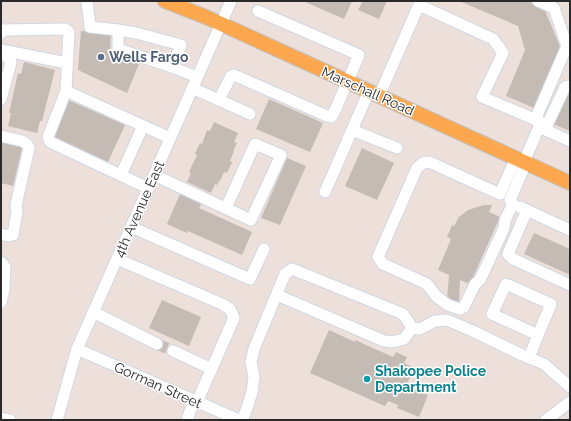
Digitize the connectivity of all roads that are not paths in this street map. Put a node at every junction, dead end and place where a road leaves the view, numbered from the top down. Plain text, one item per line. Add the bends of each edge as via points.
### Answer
1 (86, 1) edge
2 (165, 1) edge
3 (231, 1) edge
4 (538, 1) edge
5 (420, 3) edge
6 (258, 11) dead end
7 (221, 24) junction
8 (118, 30) junction
9 (1, 33) edge
10 (1, 50) edge
11 (67, 63) junction
12 (172, 67) junction
13 (197, 77) junction
14 (348, 82) junction
15 (570, 86) edge
16 (192, 88) junction
17 (66, 91) junction
18 (374, 93) junction
19 (1, 99) edge
20 (220, 100) junction
21 (250, 114) dead end
22 (538, 123) junction
23 (143, 126) junction
24 (352, 130) junction
25 (1, 136) edge
26 (170, 138) junction
27 (570, 141) edge
28 (397, 148) dead end
29 (522, 161) junction
30 (121, 175) junction
31 (154, 175) junction
32 (570, 182) edge
33 (148, 188) junction
34 (326, 192) dead end
35 (500, 194) junction
36 (512, 201) junction
37 (226, 208) junction
38 (526, 210) junction
39 (131, 227) junction
40 (570, 230) edge
41 (1, 234) edge
42 (264, 249) dead end
43 (117, 259) junction
44 (1, 262) edge
45 (570, 285) edge
46 (277, 295) junction
47 (1, 302) edge
48 (93, 312) junction
49 (412, 328) junction
50 (538, 335) junction
51 (157, 344) tunnel mouth
52 (76, 349) junction
53 (173, 351) tunnel mouth
54 (528, 358) junction
55 (212, 369) junction
56 (570, 387) edge
57 (196, 401) junction
58 (570, 402) edge
59 (1, 418) edge
60 (10, 420) edge
61 (57, 420) edge
62 (187, 420) edge
63 (239, 420) edge
64 (242, 420) edge
65 (546, 420) edge

1 - 8 street via 90,27
2 - 7 main road, Marschall Road
3 - 7 street, 4th Avenue East
4 - 22 street via 554,8 567,46
5 - 18 street
5 - 22 street via 493,39 503,53 482,97
6 - 14 street via 359,55
7 - 13 street, 4th Avenue East
7 - 14 main road, Marschall Road
8 - 12 street via 118,49
8 - 12 street via 181,45
9 - 11 street via 3,30 65,29 69,32
10 - 11 street
10 - 19 street via 11,62
11 - 17 street
12 - 13 street
13 - 16 street, 4th Avenue East
14 - 18 main road, Marschall Road
14 - 20 street via 331,117 234,75 231,76
15 - 22 street via 565,87 547,125
16 - 20 street
16 - 26 street, 4th Avenue East
17 - 23 street
17 - 30 street via 48,137 50,142
18 - 24 street
18 - 29 main road, Marschall Road
20 - 21 street
22 - 27 street
22 - 29 street
23 - 26 street
23 - 30 street
24 - 28 street
24 - 34 street
25 - 41 street via 27,144 29,148 16,205 13,235
26 - 31 street, 4th Avenue East
29 - 32 main road, Marschall Road
29 - 35 street
29 - 36 street
30 - 33 street
31 - 33 street, 4th Avenue East
31 - 37 street
33 - 39 street, 4th Avenue East
35 - 36 street
35 - 36 street via 429,162 422,163 417,168 378,257 383,264 426,284 448,305 460,309 464,307 480,280 504,228
36 - 38 street
37 - 37 street via 252,220 281,155 256,144
38 - 40 street
38 - 45 street via 508,254 513,259
39 - 42 street via 250,279
39 - 43 street, 4th Avenue East
43 - 48 street, 4th Avenue East
43 - 55 street via 230,309 234,318
44 - 47 street via 5,267
46 - 49 street via 384,342 404,339
46 - 49 street via 285,274 292,269 403,314
46 - 64 street via 254,349 251,362 254,377 252,392
48 - 51 street
48 - 52 street, 4th Avenue East
49 - 54 street via 420,329 436,321 447,320
50 - 50 street via 492,314 506,284 551,304
50 - 54 street
52 - 57 street, Gorman Street
52 - 61 street, 4th Avenue East
53 - 55 street
54 - 56 street via 544,364
55 - 57 street
57 - 62 street
57 - 63 street, Gorman Street
58 - 65 street
59 - 60 street

